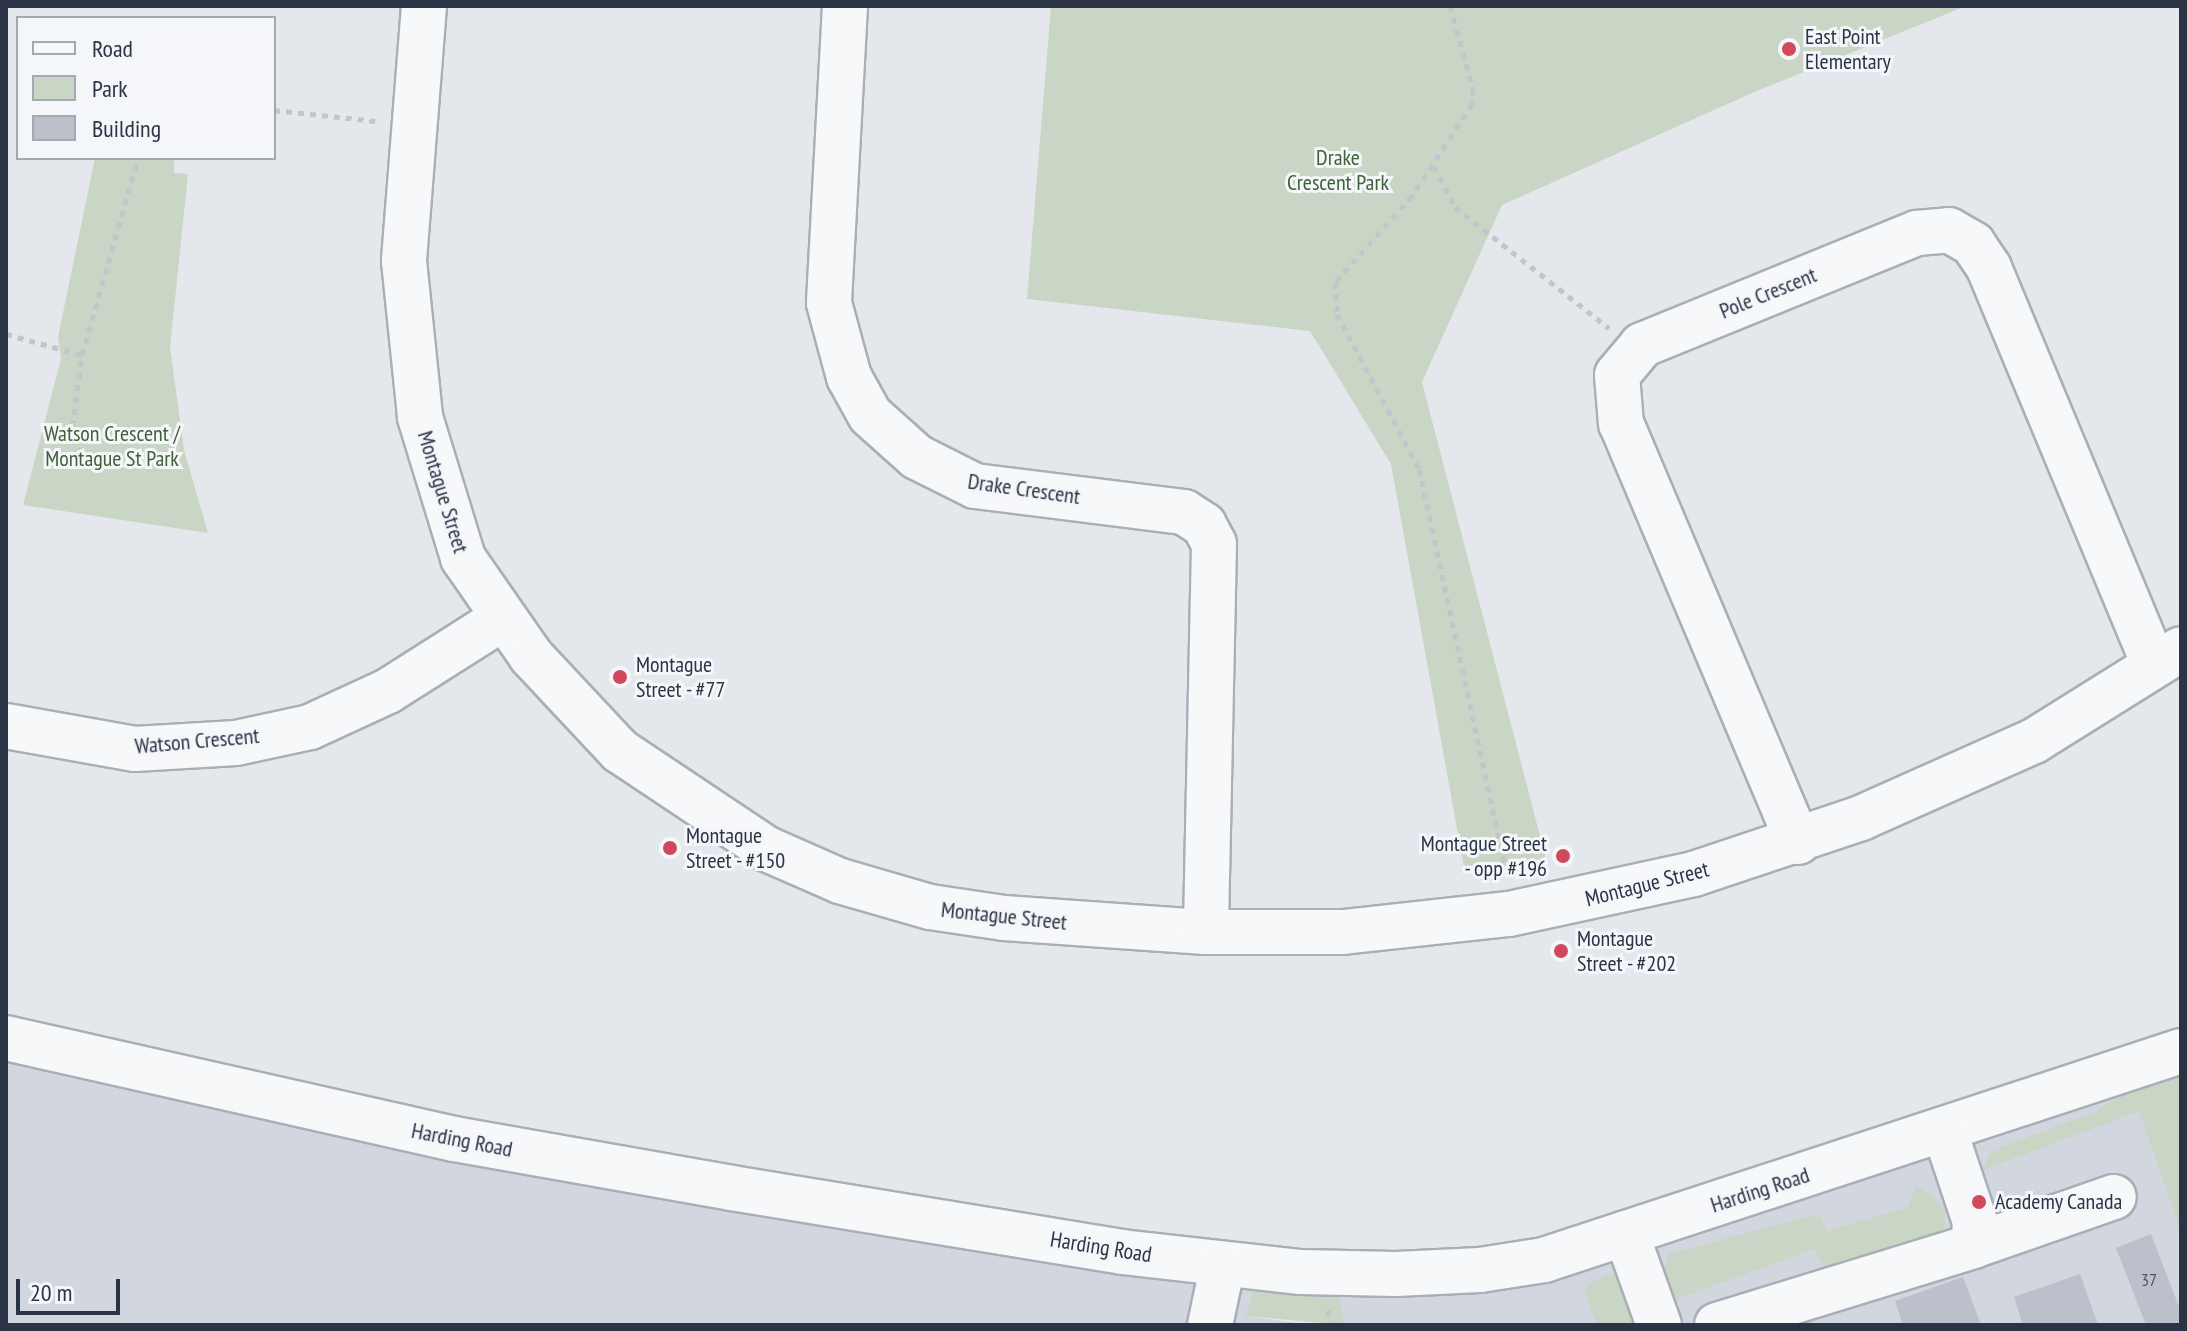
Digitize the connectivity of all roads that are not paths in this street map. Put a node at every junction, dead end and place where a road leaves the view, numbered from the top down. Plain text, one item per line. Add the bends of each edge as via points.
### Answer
1 (424, 6) edge
2 (845, 6) edge
3 (503, 618) junction
4 (2168, 657) edge
5 (6, 726) edge
6 (1798, 842) junction
7 (1206, 932) junction
8 (6, 1038) edge
9 (2181, 1051) edge
10 (1944, 1129) junction
11 (2114, 1197) dead end
12 (1626, 1233) junction
13 (1973, 1246) junction
14 (1223, 1264) junction
15 (1210, 1325) edge
16 (1659, 1325) edge
17 (1717, 1325) edge

1 - 3 street, Montague Street via 404,261 420,417 463,558
2 - 7 street, Drake Crescent via 829,303 844,365 870,415 917,457 975,486 1184,512 1204,525 1214,544
3 - 5 street, Watson Crescent via 388,691 310,727 266,737 135,749
3 - 7 street, Montague Street via 531,656 620,751 767,849 840,881 930,907 1004,918
4 - 6 street, Montague Street via 2021,747 1927,792
4 - 6 street, Pole Crescent via 1989,268 1973,244 1949,230 1917,233 1642,345 1617,375 1621,424
6 - 7 street, Montague Street via 1694,874 1509,914 1343,932
8 - 14 street, Harding Road via 454,1139 1122,1252
9 - 10 street, Harding Road
10 - 12 street, Harding Road
10 - 13 street via 1975,1222
11 - 13 street
12 - 14 street, Harding Road via 1544,1260 1480,1270 1301,1272
12 - 16 street
13 - 17 street
14 - 15 street

